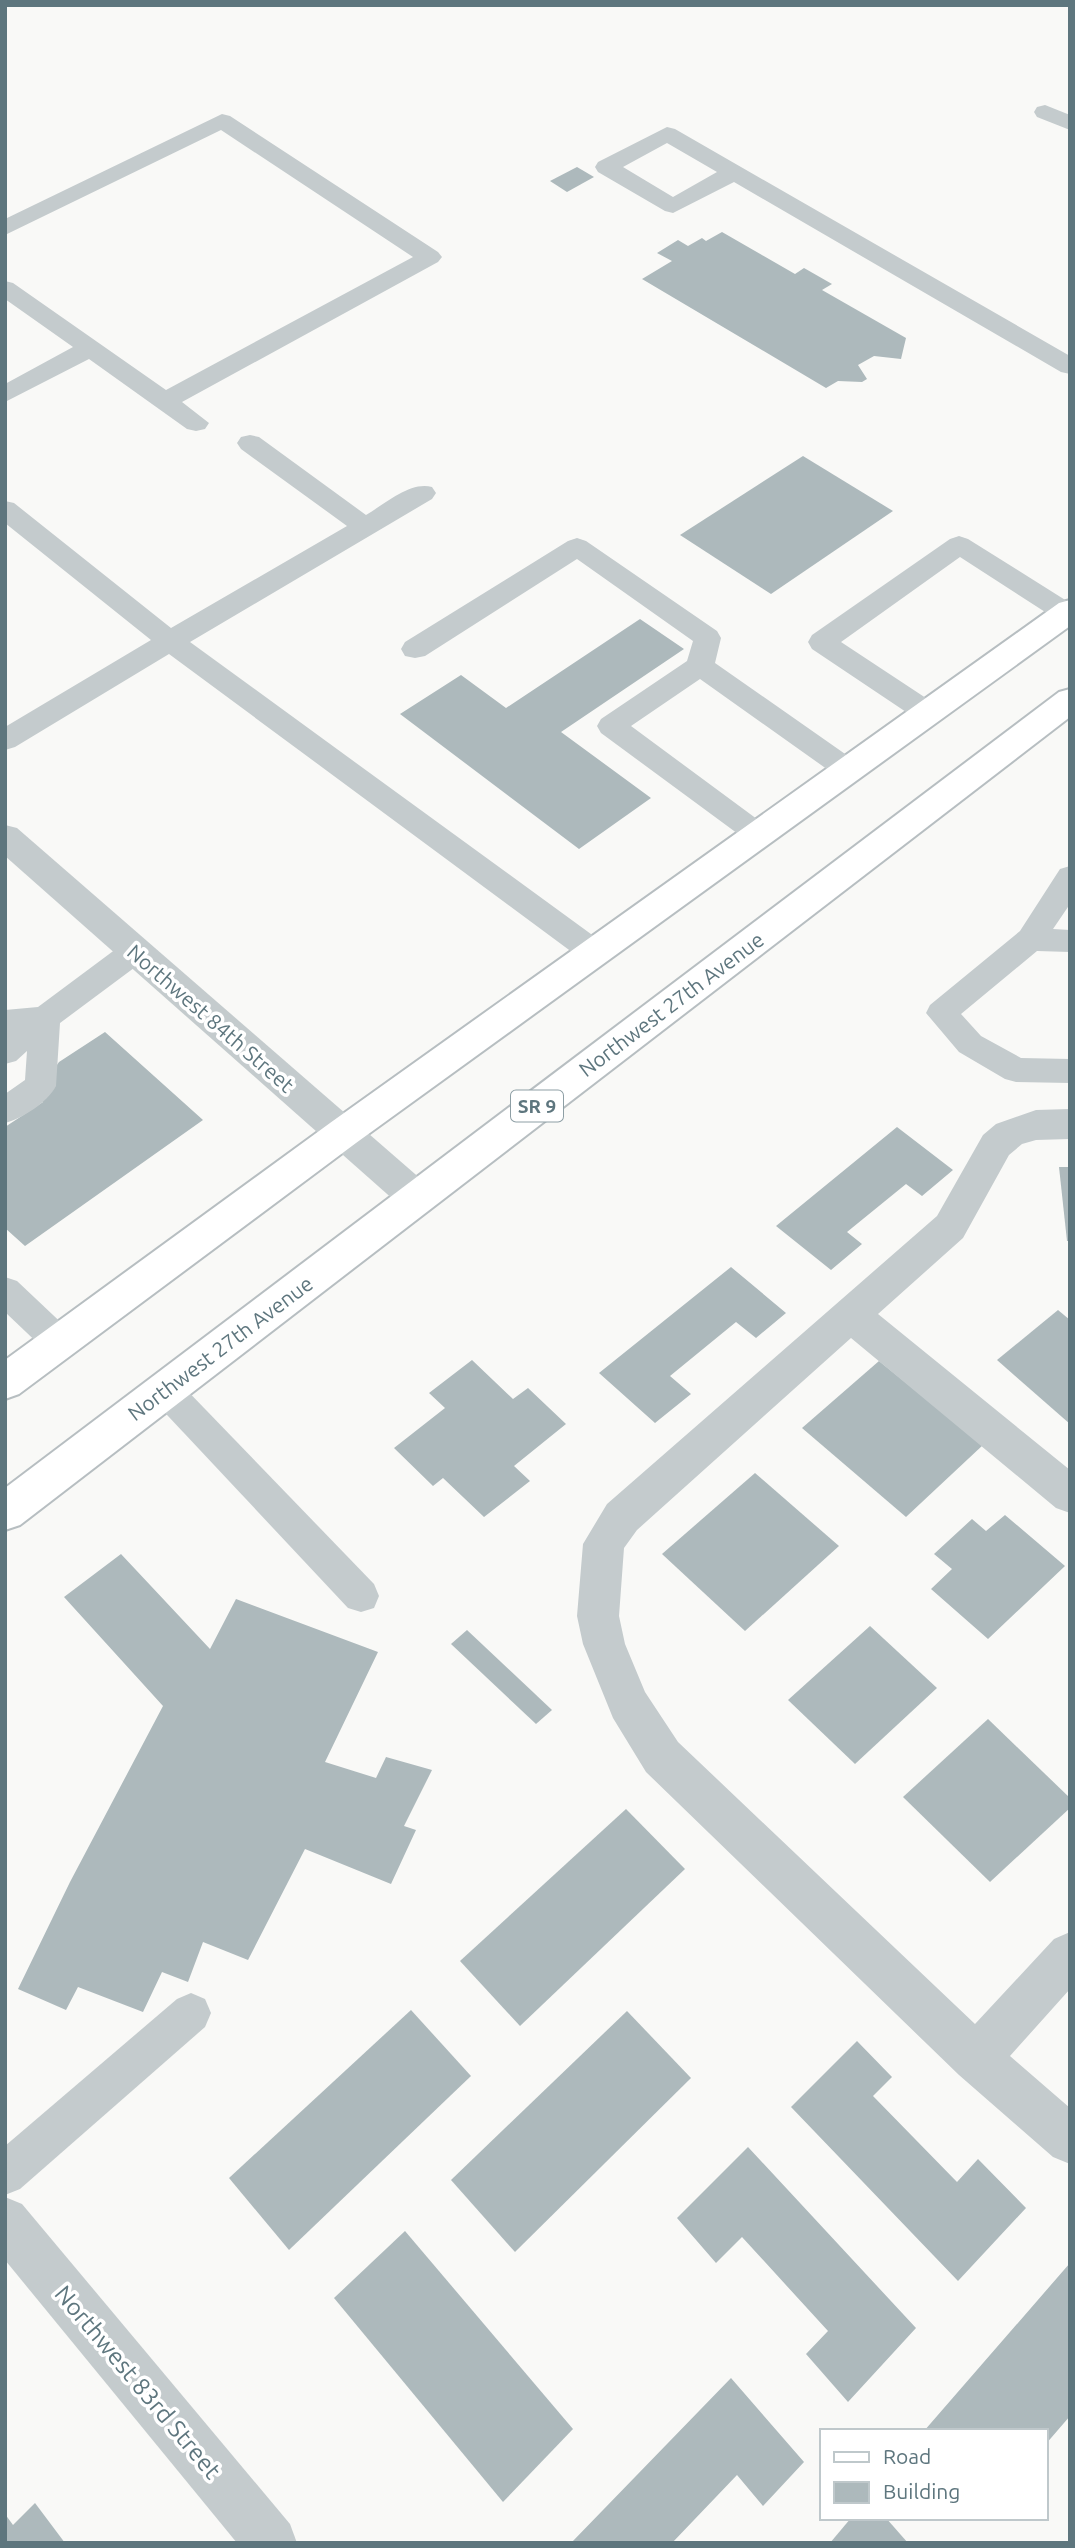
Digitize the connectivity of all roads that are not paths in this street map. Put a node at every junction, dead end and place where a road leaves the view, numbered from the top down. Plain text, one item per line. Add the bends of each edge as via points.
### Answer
1 (1045, 112) dead end
2 (1070, 123) edge
3 (733, 173) junction
4 (5, 228) edge
5 (5, 288) edge
6 (90, 348) junction
7 (1070, 368) edge
8 (5, 394) edge
9 (165, 401) junction
10 (196, 423) dead end
11 (250, 443) dead end
12 (423, 493) dead end
13 (5, 509) edge
14 (365, 527) junction
15 (1068, 611) edge
16 (170, 641) junction
17 (415, 649) dead end
18 (700, 666) junction
19 (1070, 700) edge
20 (928, 713) junction
21 (5, 740) edge
22 (848, 770) junction
23 (759, 835) junction
24 (5, 837) edge
25 (1070, 877) edge
26 (1031, 939) junction
27 (1070, 940) edge
28 (135, 951) junction
29 (595, 953) junction
30 (45, 1018) junction
31 (5, 1022) edge
32 (5, 1034) edge
33 (5, 1052) edge
34 (1070, 1071) edge
35 (5, 1084) edge
36 (5, 1111) edge
37 (1070, 1124) edge
38 (343, 1133) junction
39 (417, 1198) junction
40 (5, 1291) edge
41 (850, 1314) junction
42 (59, 1342) junction
43 (5, 1381) edge
44 (165, 1390) junction
45 (1070, 1495) edge
46 (5, 1512) edge
47 (361, 1597) dead end
48 (1070, 1955) edge
49 (191, 2013) dead end
50 (976, 2058) junction
51 (1070, 2140) edge
52 (5, 2174) edge
53 (5, 2221) edge
54 (271, 2543) edge

1 - 2 lane
3 - 3 lane via 667,134 606,167 673,206
3 - 7 lane
4 - 9 lane via 222,121 430,257
5 - 6 lane
6 - 8 lane
6 - 9 lane
9 - 10 lane
11 - 14 lane
12 - 14 lane
13 - 16 lane
14 - 16 lane
15 - 20 main road
15 - 20 lane via 959,545 822,642
16 - 21 lane
16 - 29 lane
17 - 18 lane via 577,547 707,638
18 - 22 lane
18 - 23 lane via 611,726
19 - 39 main road, Northwest 27th Avenue / SR 9
20 - 22 main road
22 - 23 main road
23 - 29 main road
24 - 28 street, Northwest 84th Street
25 - 26 lane
26 - 27 lane
26 - 34 lane via 942,1013 970,1044 1016,1070
28 - 30 lane
28 - 38 street, Northwest 84th Street
29 - 38 main road
30 - 31 lane
30 - 32 lane
30 - 33 lane
30 - 35 lane via 23,1071
30 - 36 lane via 40,1086
37 - 41 street via 1036,1125 1009,1134 996,1145 950,1227
38 - 39 street, Northwest 84th Street
38 - 42 main road
39 - 44 main road, Northwest 27th Avenue / SR 9
40 - 42 lane
41 - 45 street
41 - 50 street via 622,1517 604,1544 598,1616 628,1704 662,1756
42 - 43 main road
44 - 46 main road, Northwest 27th Avenue / SR 9
44 - 47 lane
48 - 50 street
49 - 52 lane
50 - 51 street
53 - 54 street, Northwest 83rd Street

